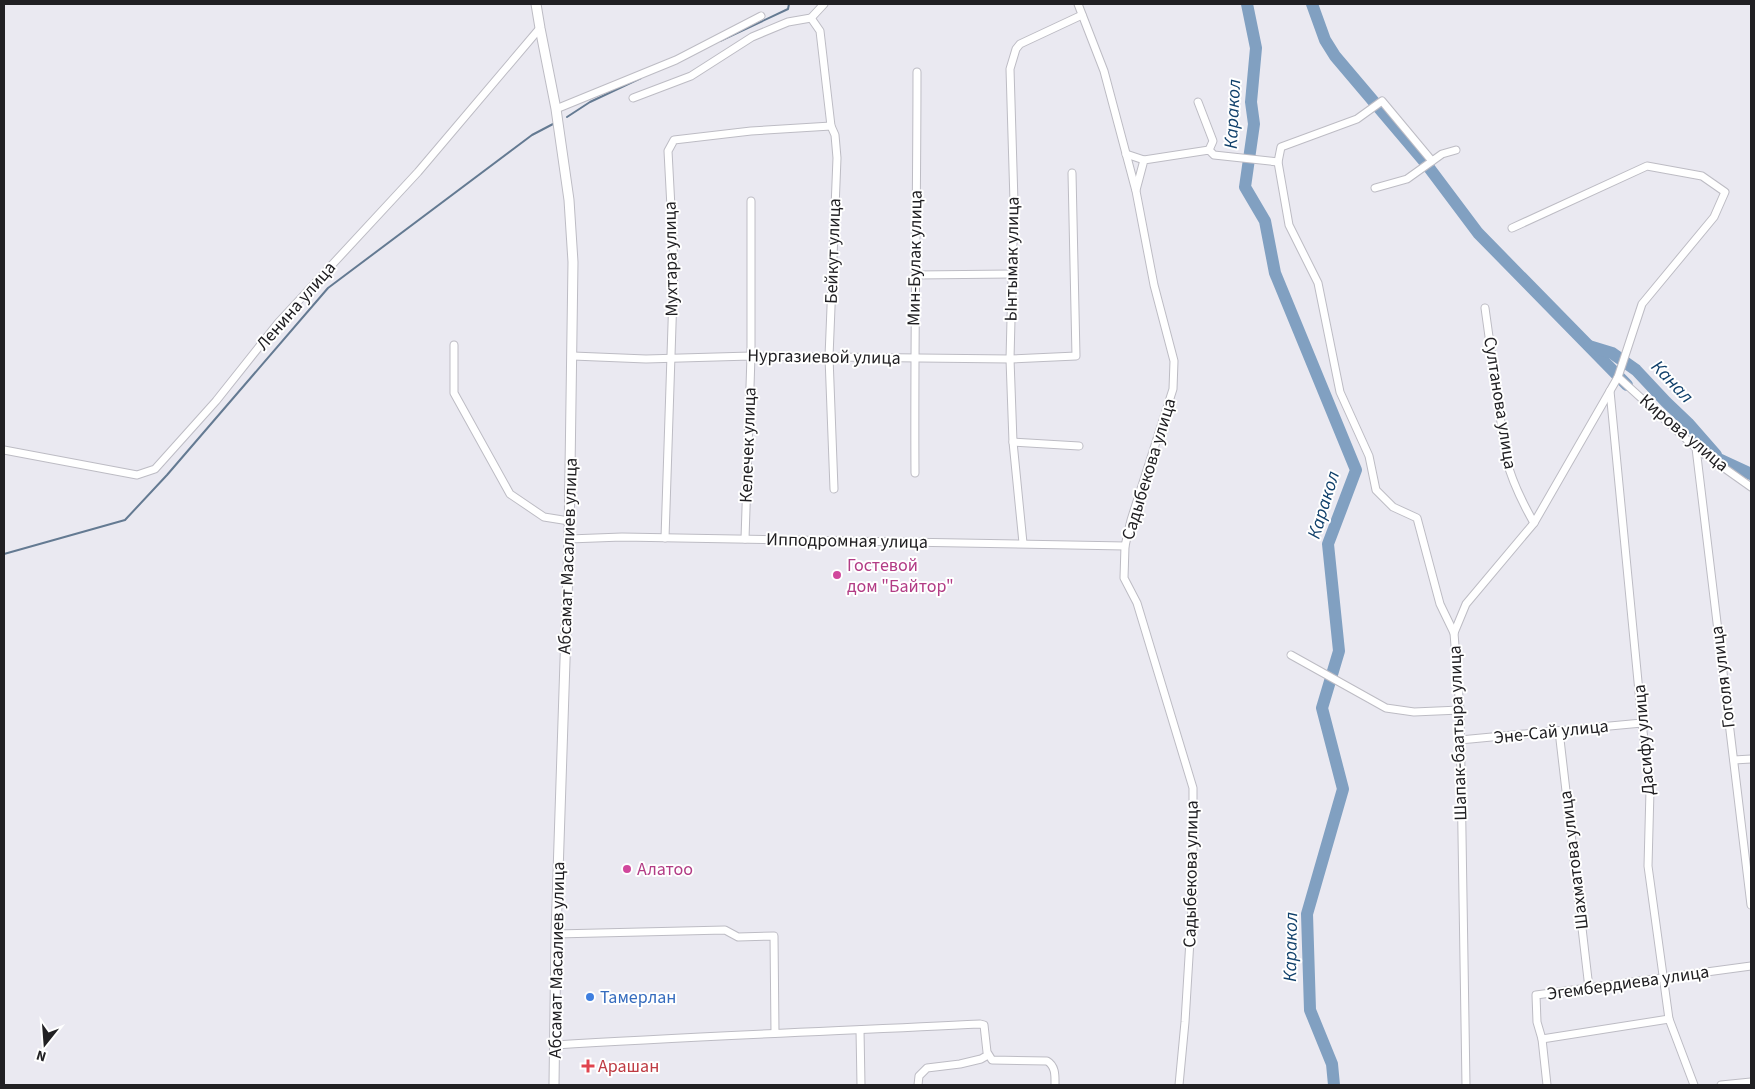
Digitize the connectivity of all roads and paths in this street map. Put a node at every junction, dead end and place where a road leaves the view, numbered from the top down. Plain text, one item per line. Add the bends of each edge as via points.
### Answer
1 (536, 4) edge
2 (824, 4) edge
3 (1078, 4) edge
4 (761, 16) dead end
5 (1082, 16) junction
6 (810, 18) junction
7 (540, 28) junction
8 (917, 72) dead end
9 (633, 98) dead end
10 (1198, 102) dead end
11 (556, 109) junction
12 (830, 126) junction
13 (1209, 150) junction
14 (1456, 150) dead end
15 (1126, 154) junction
16 (1144, 160) junction
17 (1431, 161) junction
18 (1278, 162) junction
19 (1072, 173) dead end
20 (1375, 188) dead end
21 (1136, 191) junction
22 (751, 201) dead end
23 (1512, 228) dead end
24 (1012, 274) junction
25 (916, 275) junction
26 (1485, 308) dead end
27 (454, 345) dead end
28 (573, 356) junction
29 (751, 356) junction
30 (670, 357) junction
31 (829, 357) junction
32 (914, 358) junction
33 (1010, 359) junction
34 (1618, 377) junction
35 (1610, 390) junction
36 (1013, 442) junction
37 (1079, 446) dead end
38 (1696, 448) junction
39 (4, 450) edge
40 (914, 473) dead end
41 (1751, 487) edge
42 (834, 489) dead end
43 (569, 521) junction
44 (1534, 523) junction
45 (666, 538) junction
46 (569, 539) junction
47 (745, 539) junction
48 (1023, 544) junction
49 (1125, 546) junction
50 (1454, 633) junction
51 (1291, 655) dead end
52 (1460, 710) junction
53 (1642, 723) junction
54 (1559, 731) junction
55 (1460, 740) junction
56 (1751, 759) edge
57 (1734, 760) junction
58 (1751, 905) edge
59 (556, 934) junction
60 (1751, 966) edge
61 (1664, 978) junction
62 (1589, 988) junction
63 (1669, 1019) junction
64 (860, 1030) junction
65 (775, 1033) junction
66 (1542, 1039) junction
67 (555, 1045) junction
68 (988, 1055) junction
69 (1751, 1082) edge
70 (554, 1085) edge
71 (861, 1085) edge
72 (918, 1085) edge
73 (1055, 1085) edge
74 (1179, 1085) edge
75 (1466, 1085) edge
76 (1547, 1085) edge
77 (1694, 1085) edge
78 (1721, 1085) edge

1 - 7 street, Абсамат Масалиев улица
2 - 6 street
3 - 5 street, Садыбекова улица
4 - 11 street via 676,60
5 - 15 street, Садыбекова улица via 1104,71
5 - 24 street, Ынтымак улица via 1020,44 1010,69 1014,202
6 - 9 street via 788,22 752,37 691,76
6 - 12 street, Бейкут улица via 820,31
7 - 11 street, Абсамат Масалиев улица
7 - 39 street, Ленина улица via 418,172 278,323 216,401 155,469 137,475
8 - 25 street, Мин-Булак улица
10 - 13 street via 1212,140
11 - 28 street, Абсамат Масалиев улица via 569,200
12 - 30 street, Мухтара улица via 674,140 668,151 674,264
12 - 31 street, Бейкут улица via 835,134 837,158
13 - 16 street
13 - 18 street via 1214,155
14 - 17 street
15 - 16 street
15 - 21 street, Садыбекова улица
16 - 21 street
17 - 18 street via 1382,101 1357,119 1281,147
17 - 20 street via 1407,178
18 - 50 street via 1289,225 1318,283 1340,392 1369,456 1376,490 1393,507 1417,518 1440,604
19 - 33 street, Нургазиевой улица via 1076,356
21 - 49 street, Садыбекова улица via 1154,285 1174,360 1173,389
22 - 29 street, Келечек улица
23 - 34 street, Шапак-баатыра улица via 1647,166 1702,176 1725,192 1714,217 1642,304
24 - 25 street
24 - 33 street, Ынтымак улица
25 - 32 street, Мин-Булак улица
26 - 44 street, Султанова улица via 1506,458 1522,503
27 - 43 street via 454,393 510,494 544,517
28 - 30 street, Нургазиевой улица
28 - 43 street, Абсамат Масалиев улица
29 - 30 street, Нургазиевой улица
29 - 31 street, Нургазиевой улица
29 - 47 street, Келечек улица
30 - 45 street, Мухтара улица
31 - 32 street, Нургазиевой улица
31 - 42 street, Бейкут улица
32 - 33 street, Нургазиевой улица
32 - 40 street, Мин-Булак улица
33 - 36 street, Ынтымак улица
34 - 35 street, Шапак-баатыра улица
34 - 38 street, Кирова улица
35 - 44 street, Шапак-баатыра улица
35 - 53 street, Дасифу улица
36 - 37 street
36 - 48 street, Ынтымак улица
38 - 41 street, Кирова улица
38 - 57 street, Гоголя улица
43 - 46 street, Абсамат Масалиев улица
44 - 50 street, Шапак-баатыра улица via 1466,604
45 - 46 street, Ипподромная улица
45 - 47 street, Ипподромная улица
46 - 59 street, Абсамат Масалиев улица
47 - 48 street, Ипподромная улица
48 - 49 street, Ипподромная улица
49 - 74 street, Садыбекова улица via 1124,578 1137,603 1193,788 1193,891
50 - 52 street, Шапак-баатыра улица
51 - 52 street via 1386,708 1414,712
52 - 55 street, Шапак-баатыра улица
53 - 54 street, Эне-Сай улица
53 - 61 street, Дасифу улица via 1650,790 1648,866
54 - 55 street, Эне-Сай улица
54 - 62 street, Шахматова улица
55 - 75 street, Шапак-баатыра улица
56 - 57 street
57 - 58 street, Гоголя улица
59 - 65 street via 725,930 738,937 774,936
59 - 67 street, Абсамат Масалиев улица
60 - 61 street, Эгембердиева улица
61 - 62 street, Эгембердиева улица
61 - 63 street, Дасифу улица
62 - 66 street, Эгембердиева улица via 1536,995 1537,1022
63 - 66 street
63 - 77 street, Дасифу улица
64 - 65 street
64 - 68 street via 980,1024 984,1026
64 - 71 street
65 - 67 street
66 - 76 street, Эгембердиева улица
67 - 70 street, Абсамат Масалиев улица
68 - 72 street via 960,1064 927,1068
68 - 73 street via 995,1061 1050,1063
69 - 78 street

